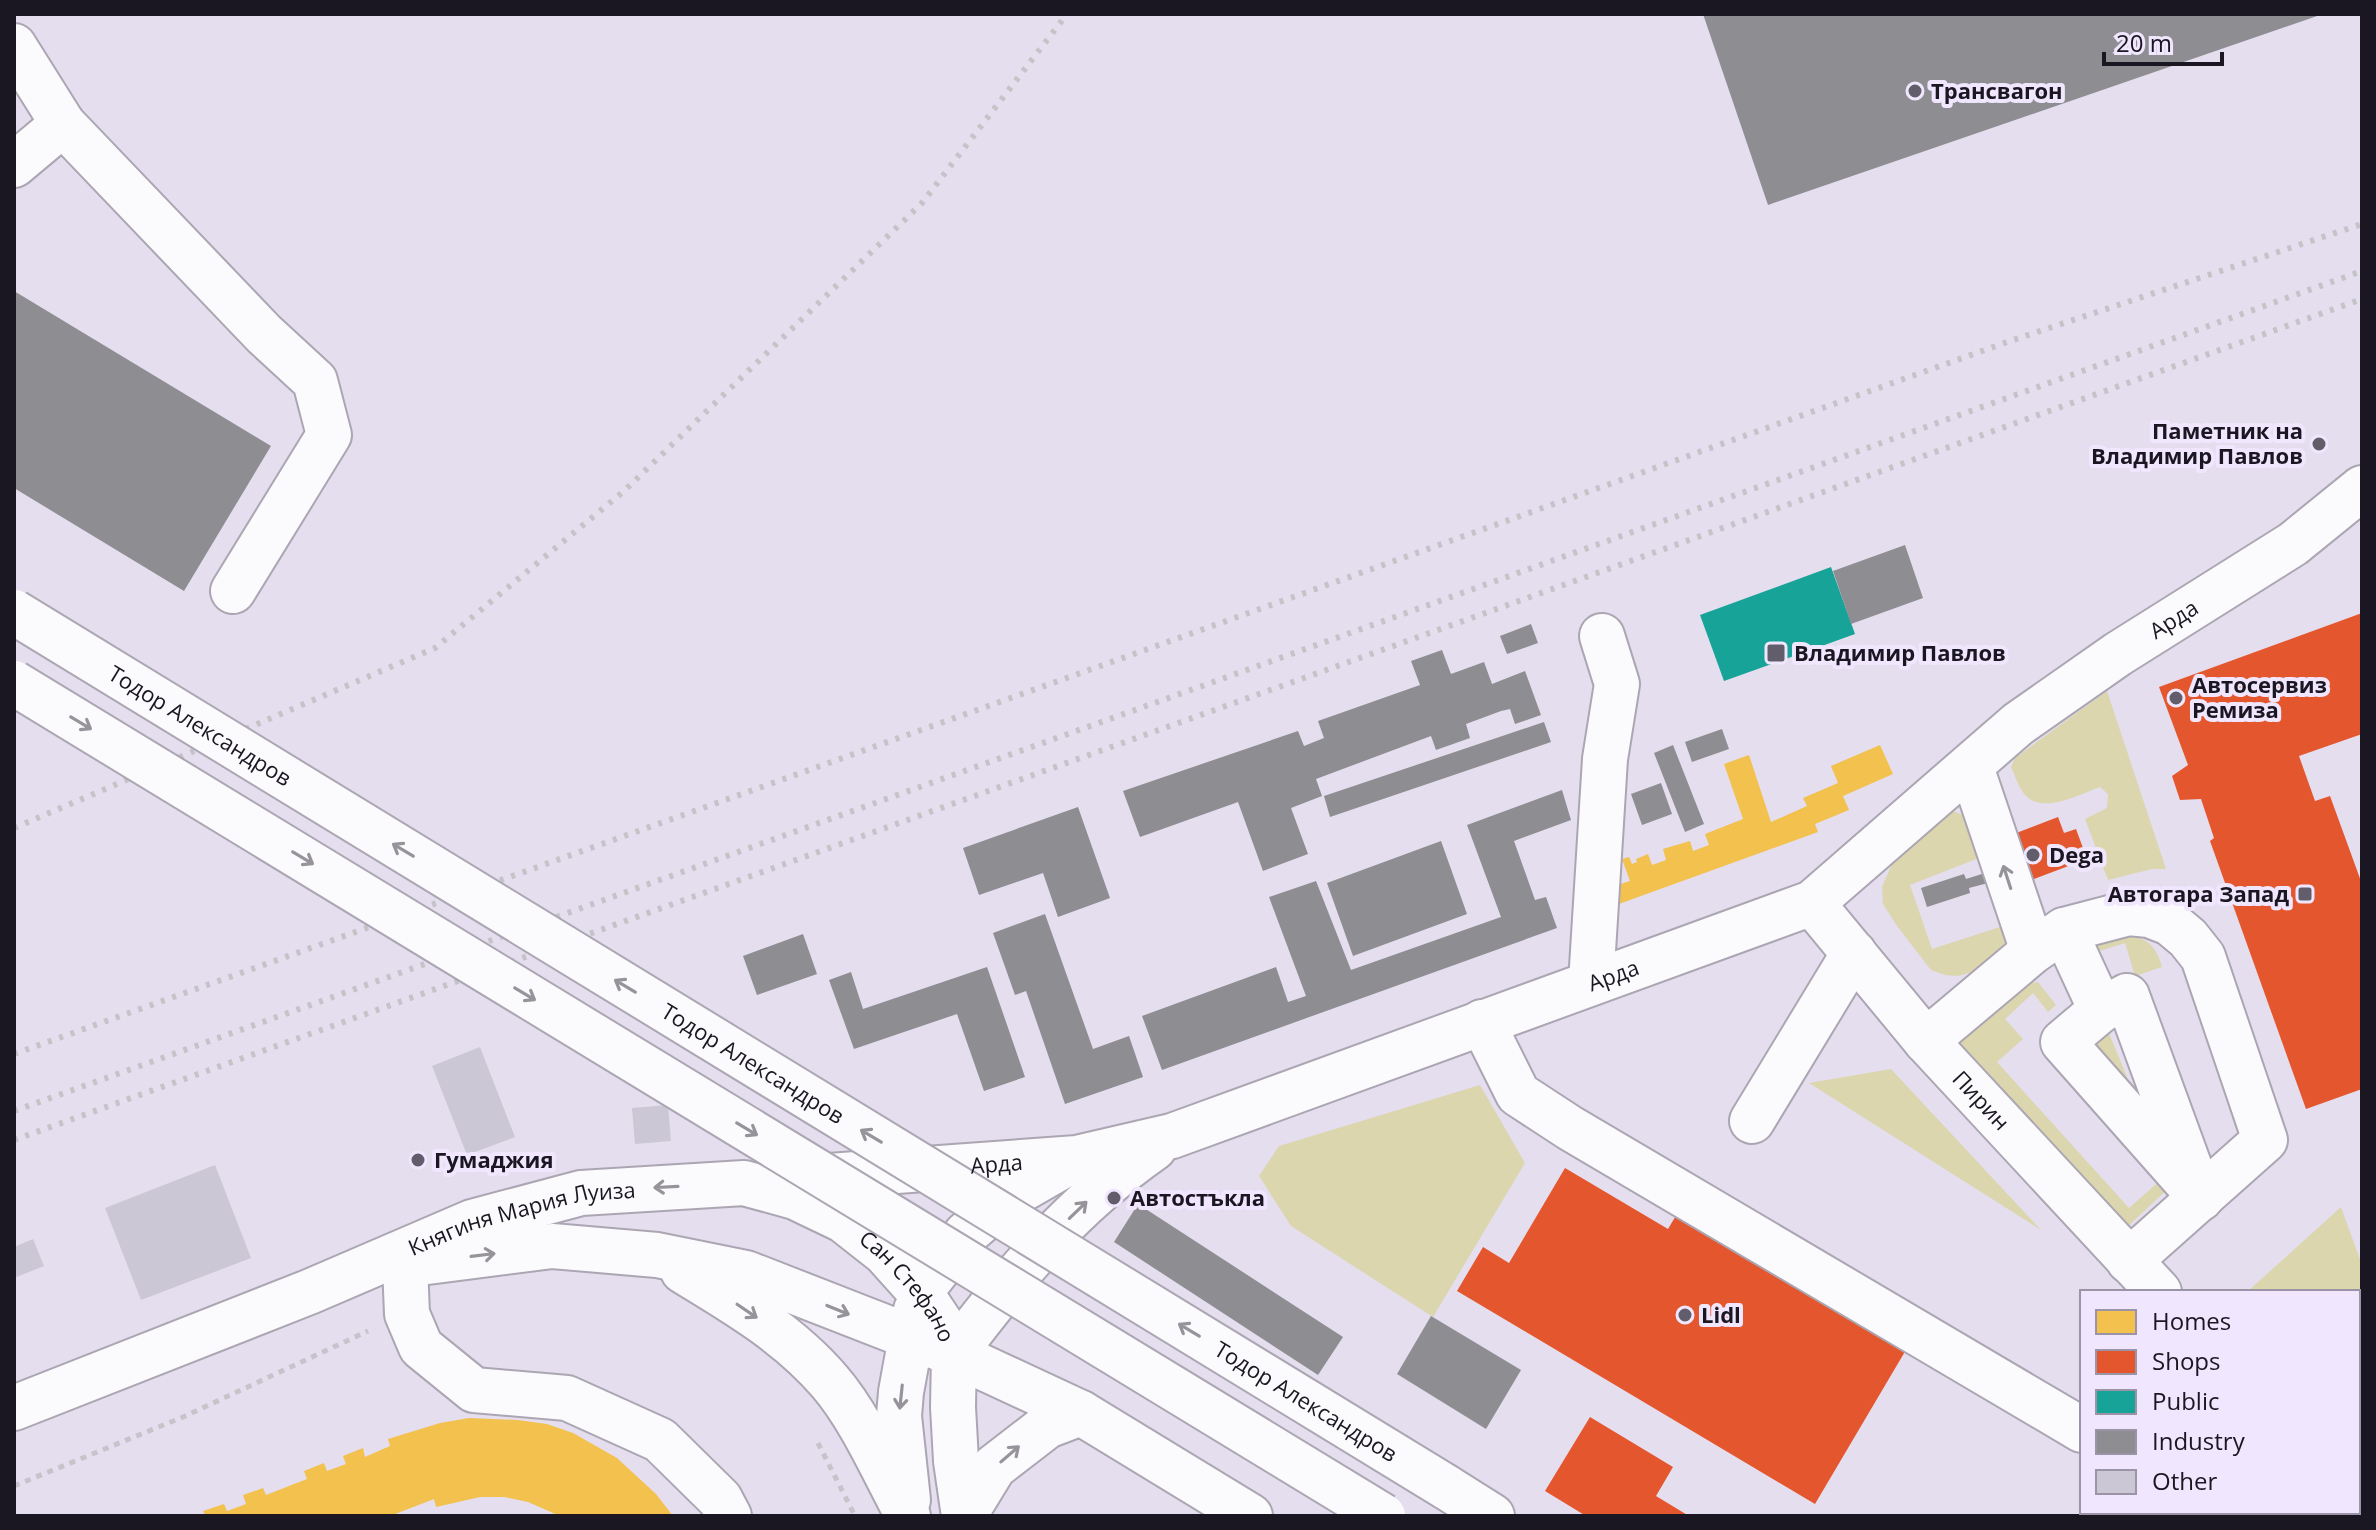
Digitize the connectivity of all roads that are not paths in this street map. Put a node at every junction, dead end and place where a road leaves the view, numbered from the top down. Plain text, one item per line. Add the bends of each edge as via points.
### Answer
1 (14, 46) edge
2 (63, 124) junction
3 (14, 165) edge
4 (2362, 488) edge
5 (2362, 529) edge
6 (2293, 544) junction
7 (233, 591) dead end
8 (14, 612) edge
9 (1602, 636) dead end
10 (14, 683) edge
11 (1971, 767) junction
12 (1812, 903) junction
13 (2048, 940) junction
14 (1854, 953) junction
15 (1591, 983) junction
16 (2101, 1010) junction
17 (1482, 1022) junction
18 (1926, 1041) junction
19 (1752, 1121) dead end
20 (1172, 1136) junction
21 (1077, 1158) junction
22 (744, 1183) junction
23 (2201, 1198) junction
24 (657, 1255) junction
25 (2129, 1261) junction
26 (405, 1265) junction
27 (2157, 1290) edge
28 (309, 1292) junction
29 (920, 1292) junction
30 (910, 1336) junction
31 (954, 1354) junction
32 (14, 1408) edge
33 (1081, 1413) junction
34 (2080, 1429) edge
35 (729, 1516) edge
36 (909, 1516) edge
37 (964, 1516) edge
38 (1250, 1516) edge
39 (1383, 1516) edge
40 (1492, 1516) edge

1 - 2 main road
2 - 3 main road
2 - 7 main road via 315,381 329,435
4 - 6 main road, Арда
5 - 6 main road
6 - 11 main road, Арда via 2106,663 2018,724
40 -> 8 main road, Тодор Александров, bridge
9 - 15 main road via 1617,684 1605,759
10 -> 39 main road, bridge
11 - 12 main road, Арда
13 -> 11 main road
12 - 14 main road, Пирин
12 - 15 main road, Арда
13 - 16 main road
13 - 18 main road
13 - 23 main road via 2129,913 2149,915 2170,923 2203,957 2265,1140
14 - 18 main road, Пирин
14 - 19 main road
15 - 17 main road, Арда
16 - 23 main road via 2127,996
16 - 23 main road via 2063,1042
17 - 20 main road, Арда
17 - 34 main road via 1518,1094
18 - 25 main road, Пирин
20 - 21 main road, Арда
31 -> 20 main road via 1038,1249 1113,1177
21 - 22 main road, Арда
21 - 29 main road via 1009,1197 966,1234
22 -> 28 main road, Княгиня Мария Луиза via 581,1193 472,1222
22 - 29 main road, Сан Стефано via 795,1197 843,1220 885,1253
23 - 25 main road
26 -> 24 main road, Княгиня Мария Луиза via 552,1246
24 -> 30 main road, Княгиня Мария Луиза via 746,1273
24 -> 36 main road via 774,1329 833,1384
25 - 27 main road, Пирин
26 - 28 main road, Княгиня Мария Луиза
26 - 35 main road via 407,1314 421,1347 474,1390 567,1398 660,1440 720,1499
28 - 32 main road, Княгиня Мария Луиза
29 - 30 main road
29 - 31 main road, Сан Стефано
30 - 31 main road, Княгиня Мария Луиза
30 -> 36 main road via 899,1416
31 - 33 main road, Княгиня Мария Луиза
31 - 37 main road, Сан Стефано via 956,1461
37 -> 33 main road via 994,1467 1047,1426
33 - 38 main road, Княгиня Мария Луиза

